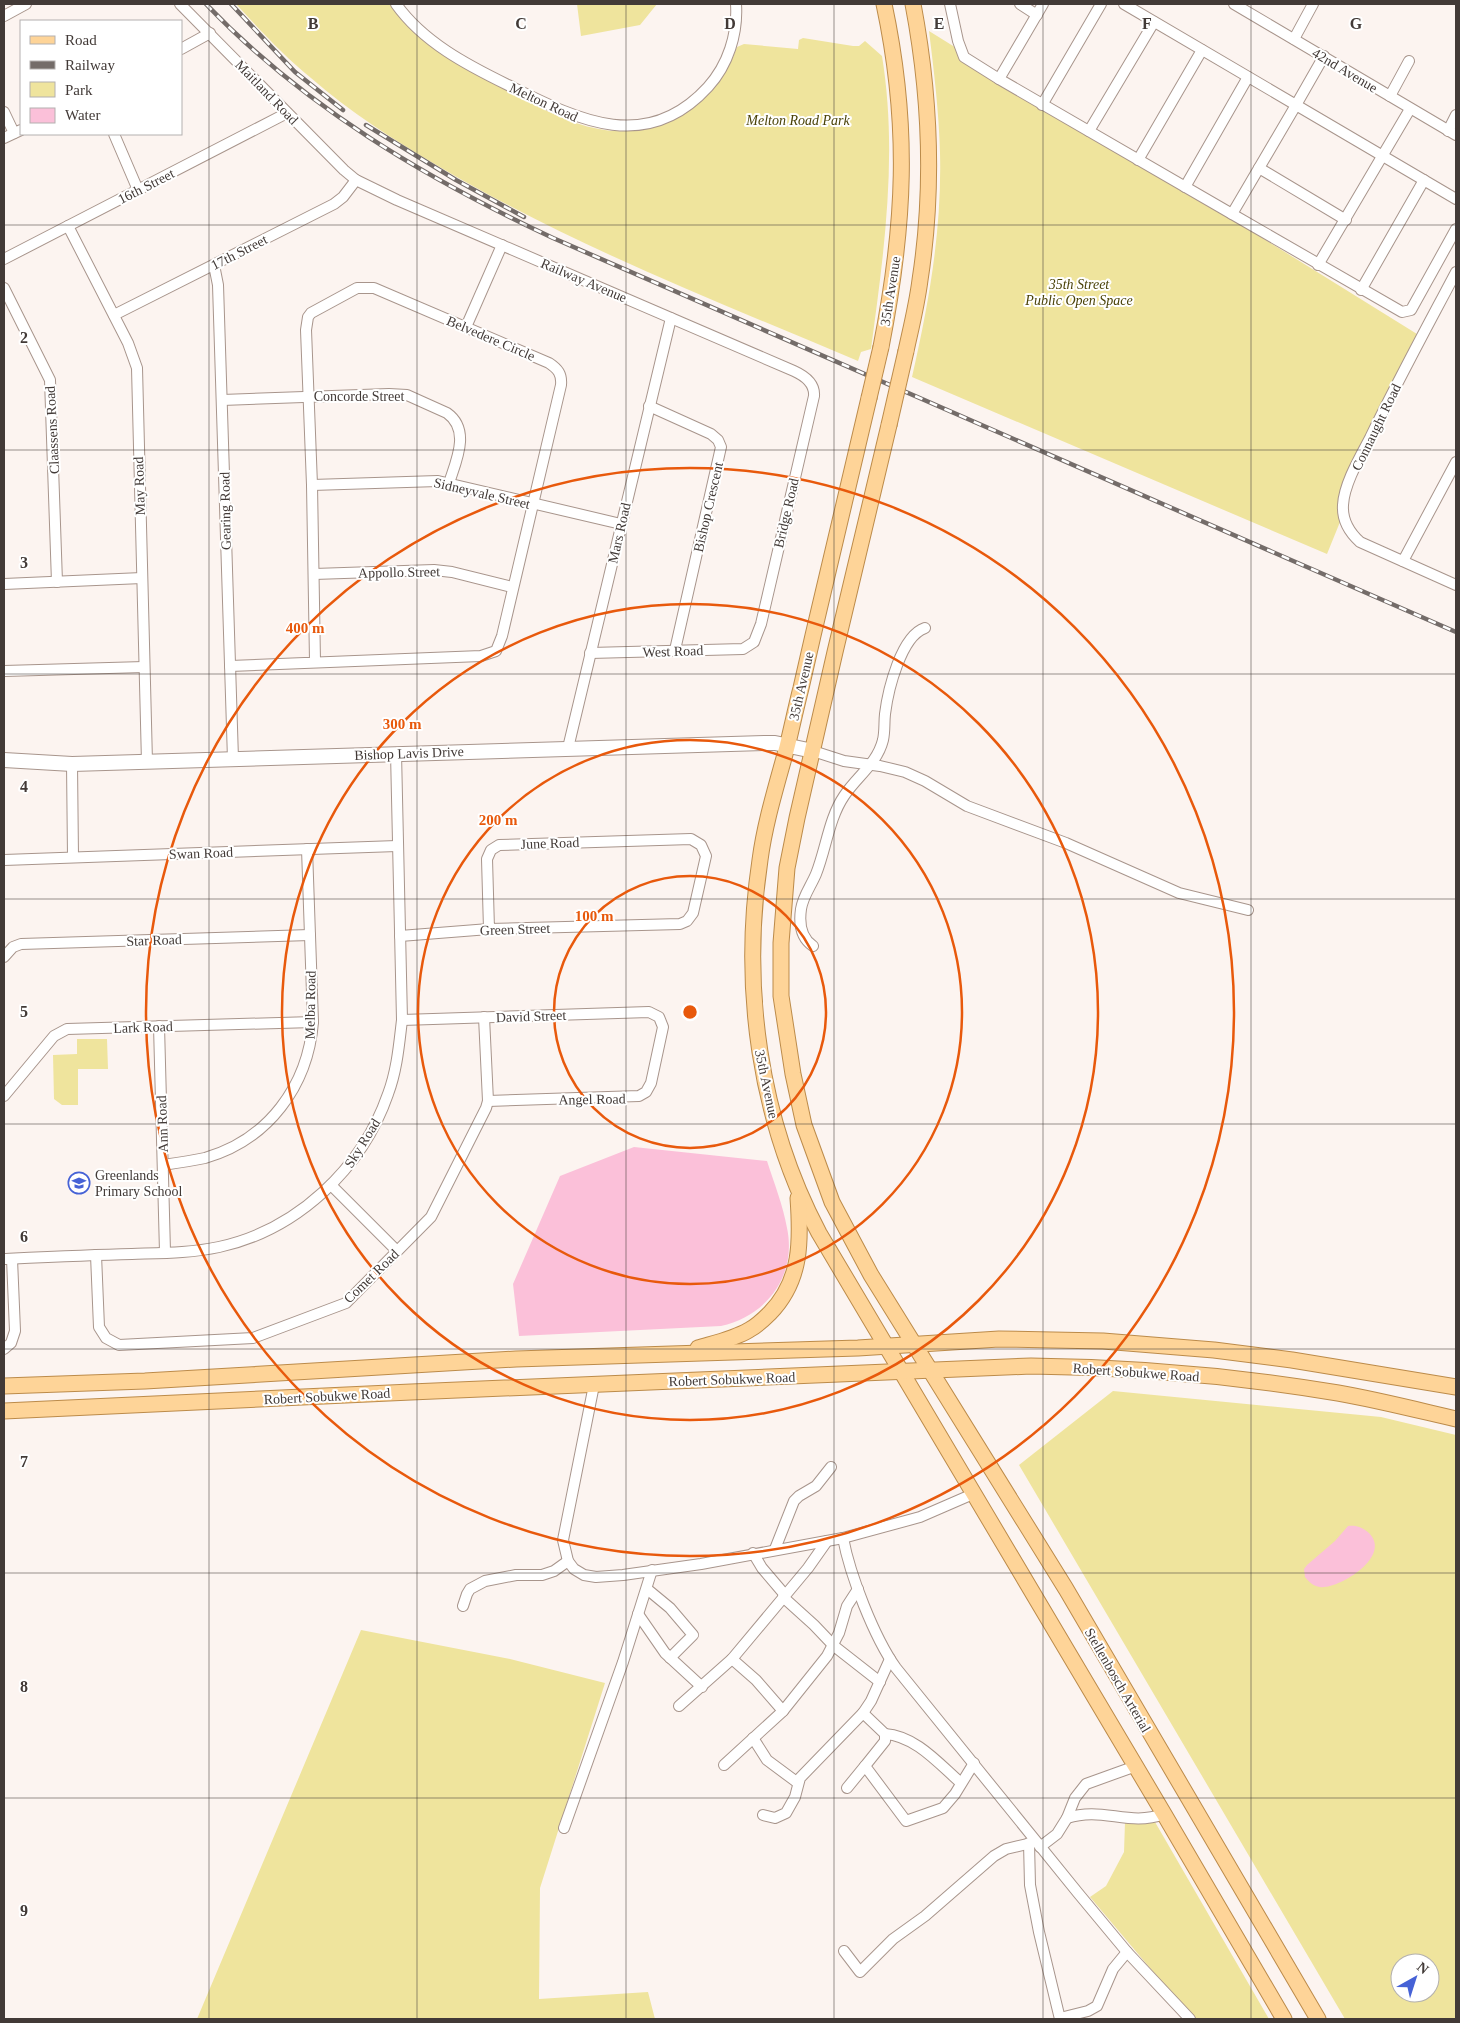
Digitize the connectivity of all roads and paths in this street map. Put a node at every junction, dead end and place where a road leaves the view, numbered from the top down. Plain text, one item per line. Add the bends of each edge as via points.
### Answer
1 (26, 4) edge
2 (180, 4) edge
3 (396, 4) edge
4 (736, 4) edge
5 (884, 4) edge
6 (913, 4) edge
7 (950, 4) edge
8 (1020, 4) edge
9 (1043, 4) edge
10 (1101, 4) edge
11 (1124, 4) edge
12 (1313, 4) edge
13 (1239, 5) edge
14 (1037, 15) junction
15 (4, 16) edge
16 (1154, 22) junction
17 (210, 33) junction
18 (1294, 39) junction
19 (182, 48) edge
20 (1202, 50) junction
21 (1324, 56) junction
22 (1408, 61) dead end
23 (1248, 77) junction
24 (999, 79) junction
25 (1390, 96) junction
26 (1296, 104) junction
27 (1042, 105) junction
28 (1410, 109) junction
29 (4, 112) edge
30 (287, 113) junction
31 (1456, 116) edge
32 (18, 131) edge
33 (1088, 131) junction
34 (1452, 133) edge
35 (114, 135) edge
36 (4, 138) edge
37 (1382, 154) junction
38 (1138, 160) junction
39 (1259, 168) junction
40 (356, 180) junction
41 (1424, 180) junction
42 (1186, 187) junction
43 (138, 190) junction
44 (1456, 198) edge
45 (1232, 214) junction
46 (1346, 220) junction
47 (68, 226) junction
48 (1456, 229) edge
49 (502, 245) junction
50 (4, 259) edge
51 (214, 265) junction
52 (1318, 265) junction
53 (1456, 272) edge
54 (4, 288) edge
55 (1361, 290) junction
56 (114, 315) junction
57 (671, 318) junction
58 (466, 327) junction
59 (811, 383) joint
60 (308, 396) junction
61 (222, 400) junction
62 (649, 406) junction
63 (1456, 462) edge
64 (449, 483) junction
65 (312, 485) junction
66 (533, 505) junction
67 (621, 524) junction
68 (1403, 561) junction
69 (314, 574) junction
70 (142, 578) junction
71 (57, 582) junction
72 (4, 584) edge
73 (1456, 585) edge
74 (512, 587) junction
75 (926, 628) dead end
76 (754, 642) joint
77 (675, 650) junction
78 (590, 654) junction
79 (315, 661) junction
80 (230, 666) junction
81 (144, 667) junction
82 (4, 670) edge
83 (788, 746) junction
84 (568, 748) junction
85 (813, 751) junction
86 (396, 753) junction
87 (233, 759) junction
88 (4, 760) edge
89 (147, 762) junction
90 (72, 764) junction
91 (871, 765) junction
92 (691, 839) joint
93 (397, 846) junction
94 (307, 850) junction
95 (73, 857) junction
96 (4, 860) edge
97 (1248, 910) dead end
98 (489, 930) junction
99 (310, 935) junction
100 (400, 936) junction
101 (814, 946) dead end
102 (4, 957) edge
103 (484, 1017) junction
104 (659, 1017) joint
105 (402, 1020) junction
106 (313, 1022) junction
107 (159, 1026) junction
108 (4, 1096) edge
109 (488, 1101) junction
110 (163, 1165) junction
111 (331, 1185) junction
112 (797, 1189) junction
113 (397, 1251) junction
114 (165, 1252) junction
115 (96, 1255) junction
116 (8, 1259) edge
117 (914, 1343) junction
118 (886, 1346) junction
119 (4, 1349) edge
120 (680, 1354) junction
121 (931, 1370) junction
122 (902, 1372) junction
123 (594, 1385) junction
124 (4, 1386) edge
125 (1456, 1388) edge
126 (4, 1411) edge
127 (1456, 1419) edge
128 (831, 1467) dead end
129 (973, 1494) junction
130 (843, 1538) junction
131 (827, 1540) junction
132 (775, 1549) junction
133 (753, 1553) junction
134 (568, 1560) junction
135 (652, 1570) junction
136 (858, 1588) junction
137 (647, 1589) junction
138 (784, 1596) junction
139 (463, 1606) dead end
140 (638, 1614) junction
141 (834, 1646) junction
142 (670, 1658) junction
143 (732, 1659) junction
144 (890, 1659) junction
145 (880, 1682) junction
146 (702, 1687) junction
147 (679, 1706) dead end
148 (783, 1711) junction
149 (862, 1713) junction
150 (885, 1734) junction
151 (753, 1738) junction
152 (974, 1763) junction
153 (724, 1765) dead end
154 (865, 1766) junction
155 (1136, 1766) junction
156 (798, 1783) junction
157 (961, 1783) junction
158 (847, 1788) dead end
159 (1164, 1814) junction
160 (763, 1815) dead end
161 (1067, 1818) junction
162 (564, 1828) dead end
163 (1035, 1844) junction
164 (844, 1951) dead end
165 (1128, 1952) junction
166 (1060, 2018) edge
167 (1190, 2019) edge
168 (1284, 2019) edge
169 (1318, 2019) edge

1 - 15 street
2 - 17 street, Maitland Road
3 - 4 street, Melton Road via 420,31 465,63 564,113 595,123 623,126 660,120 686,107 702,94 716,77 729,52 736,28
5 - 83 main road, 35th Avenue, bridge via 900,106 902,182 894,274 881,346
6 - 85 main road, 35th Avenue, bridge via 927,109 928,184 920,280 890,425
7 - 24 street via 964,57
8 - 14 street
9 - 14 street
10 - 27 street
11 - 16 street
12 - 18 street
13 - 18 street, 42nd Avenue
14 - 24 street
16 - 20 street
16 - 33 street
17 - 19 street
17 - 30 street, Maitland Road
18 - 21 street, 42nd Avenue
20 - 23 street
20 - 38 street
21 - 25 street, 42nd Avenue
21 - 26 street
22 - 25 street
23 - 26 street
23 - 42 street
24 - 27 street
25 - 28 street, 42nd Avenue
26 - 37 street
26 - 39 street
27 - 33 street
28 - 34 street, 42nd Avenue
28 - 37 street
29 - 32 street
30 - 40 street, Maitland Road
30 - 43 street, 16th Street
31 - 34 street
32 - 36 street
33 - 38 street
35 - 43 street
37 - 41 street
37 - 46 street
38 - 42 street
39 - 45 street
39 - 46 street
40 - 49 street, Railway Avenue
40 - 51 street, 17th Street via 334,204
41 - 44 street
41 - 55 street
42 - 45 street
43 - 47 street, 16th Street
45 - 52 street
46 - 52 street
47 - 50 street, 16th Street
47 - 56 street, May Road
48 - 55 street via 1411,310 1402,312
49 - 57 street, Railway Avenue
49 - 58 street
51 - 56 street, 17th Street
51 - 61 street, Gearing Road via 218,285
52 - 55 street
53 - 68 street, Connaught Road via 1356,465 1343,502 1345,522 1356,538 1364,545
54 - 71 street, Claassens Road via 50,380
56 - 70 street, May Road via 137,368
57 - 59 street, Railway Avenue via 794,371
57 - 62 street, Mars Road
58 - 60 street, Belvedere Circle via 379,290 357,288 321,306 308,317
58 - 66 street, Belvedere Circle via 549,363 560,373 561,385
59 - 76 street, Bridge Road via 814,396 761,624
60 - 61 street, Concorde Street
60 - 64 street, Concorde Street via 402,394 452,416 460,440
60 - 65 street, Belvedere Circle
61 - 80 street, Gearing Road
62 - 67 street, Mars Road
62 - 77 street, Bishop Crescent via 711,434 721,447
63 - 68 street
64 - 65 street, Sidneyvale Street
64 - 66 street, Sidneyvale Street
65 - 69 street, Belvedere Circle
66 - 67 street, Sidneyvale Street
66 - 74 street, Belvedere Circle
67 - 78 street, Mars Road
68 - 73 street, Connaught Road
69 - 74 street, Appollo Street via 443,570
69 - 79 street, Belvedere Circle
70 - 71 street
70 - 81 street, May Road
71 - 72 street
74 - 79 street, Belvedere Circle via 501,641 496,652 490,655
75 - 91 street via 914,634 906,645 889,691 883,741
76 - 77 street, West Road via 743,649
77 - 78 street, West Road
78 - 84 street, Mars Road
79 - 80 street, Belvedere Circle
80 - 87 street, Gearing Road
81 - 82 street
81 - 89 street, May Road
83 - 84 street, Bishop Lavis Drive via 766,742
83 - 85 street, Bishop Lavis Drive
83 - 112 main road, 35th Avenue via 760,858 753,917 753,989 773,1116
84 - 86 street, Bishop Lavis Drive
85 - 91 street
85 - 117 main road, 35th Avenue via 791,845 782,914 781,996 793,1074 806,1133 832,1202 871,1275
86 - 87 street, Bishop Lavis Drive
86 - 93 street, Sky Road
87 - 89 street, Bishop Lavis Drive
88 - 90 street, Bishop Lavis Drive
89 - 90 street, Bishop Lavis Drive
90 - 95 street
91 - 97 street via 916,777 967,806 1066,843 1179,893
91 - 101 street via 839,805 816,875 803,901 801,925 806,940
92 - 98 street, June Road via 499,845 487,859
92 - 98 street, Green Street via 701,845 706,856 693,912 687,921 680,924
93 - 94 street, Swan Road
93 - 100 street, Sky Road
94 - 95 street, Swan Road
94 - 99 street, Melba Road
95 - 96 street, Swan Road
98 - 100 street, Green Street
99 - 102 street, Star Road via 21,944
99 - 106 street, Melba Road
100 - 105 street, Sky Road
103 - 104 street, David Street via 649,1012
103 - 105 street, David Street
103 - 109 street, Comet Road
104 - 109 street, Angel Road via 663,1027 651,1083 639,1096
105 - 111 street, Sky Road via 397,1059 380,1116 359,1152
106 - 107 street, Lark Road
106 - 110 street, Melba Road via 300,1076 274,1117 248,1139 221,1152
107 - 108 street, Lark Road via 62,1030
107 - 110 street, Ann Road
109 - 113 street, Comet Road via 436,1209
110 - 114 street, Ann Road
111 - 113 street
111 - 114 street, Sky Road via 293,1215 246,1239 217,1247
112 - 118 main road, 35th Avenue via 819,1233
112 - 120 main road via 799,1253 793,1278 778,1304 750,1330
113 - 115 street, Comet Road via 346,1303 253,1338 119,1345 106,1338 99,1327
114 - 115 street, Sky Road
115 - 116 street, Sky Road
116 - 119 street via 15,1331 11,1343
117 - 118 main road, Robert Sobukwe Road
117 - 121 main road, Stellenbosch Arterial
117 - 125 main road, Robert Sobukwe Road via 1000,1339 1137,1343 1292,1360
118 - 120 main road, Robert Sobukwe Road
118 - 122 main road, Stellenbosch Arterial
120 - 124 main road, Robert Sobukwe Road via 516,1359
121 - 122 main road, Robert Sobukwe Road
121 - 127 main road, Robert Sobukwe Road via 1031,1366 1128,1368 1337,1393
121 - 169 main road, Stellenbosch Arterial via 1066,1589
122 - 123 main road, Robert Sobukwe Road
122 - 129 main road, Stellenbosch Arterial
123 - 126 main road, Robert Sobukwe Road
123 - 134 street via 564,1526 563,1540
128 - 132 street via 816,1486 794,1501
129 - 130 street via 920,1518
129 - 155 main road, Stellenbosch Arterial
130 - 131 street
130 - 136 street
131 - 132 street
131 - 138 street
132 - 133 street
133 - 135 street
133 - 138 street
134 - 135 street via 574,1569 596,1577
134 - 139 street via 554,1571 542,1575 494,1578 478,1584 467,1594
135 - 137 street
136 - 141 street via 847,1606
136 - 144 street
137 - 140 street
137 - 142 street via 670,1608 693,1635
138 - 141 street
138 - 143 street
140 - 142 street
140 - 162 street
141 - 145 street
141 - 148 street
142 - 146 street
143 - 146 street
143 - 148 street
144 - 145 street
144 - 152 street
145 - 149 street
146 - 147 street
148 - 151 street
149 - 150 street
149 - 156 street
150 - 154 street via 885,1741
150 - 157 street via 912,1742
151 - 153 street
151 - 156 street via 767,1760
152 - 157 street
152 - 163 street
154 - 157 street via 907,1821 943,1808
154 - 158 street
155 - 159 main road, Stellenbosch Arterial
155 - 161 street via 1086,1784 1075,1798
156 - 160 street via 786,1813 775,1818
159 - 161 street via 1134,1820 1093,1813
159 - 168 main road, Stellenbosch Arterial
161 - 163 street via 1057,1834
163 - 164 street via 1006,1849 994,1856 893,1939 860,1972
163 - 165 street
163 - 166 street via 1030,1885
165 - 166 street via 1113,1969 1097,2006
165 - 167 street

